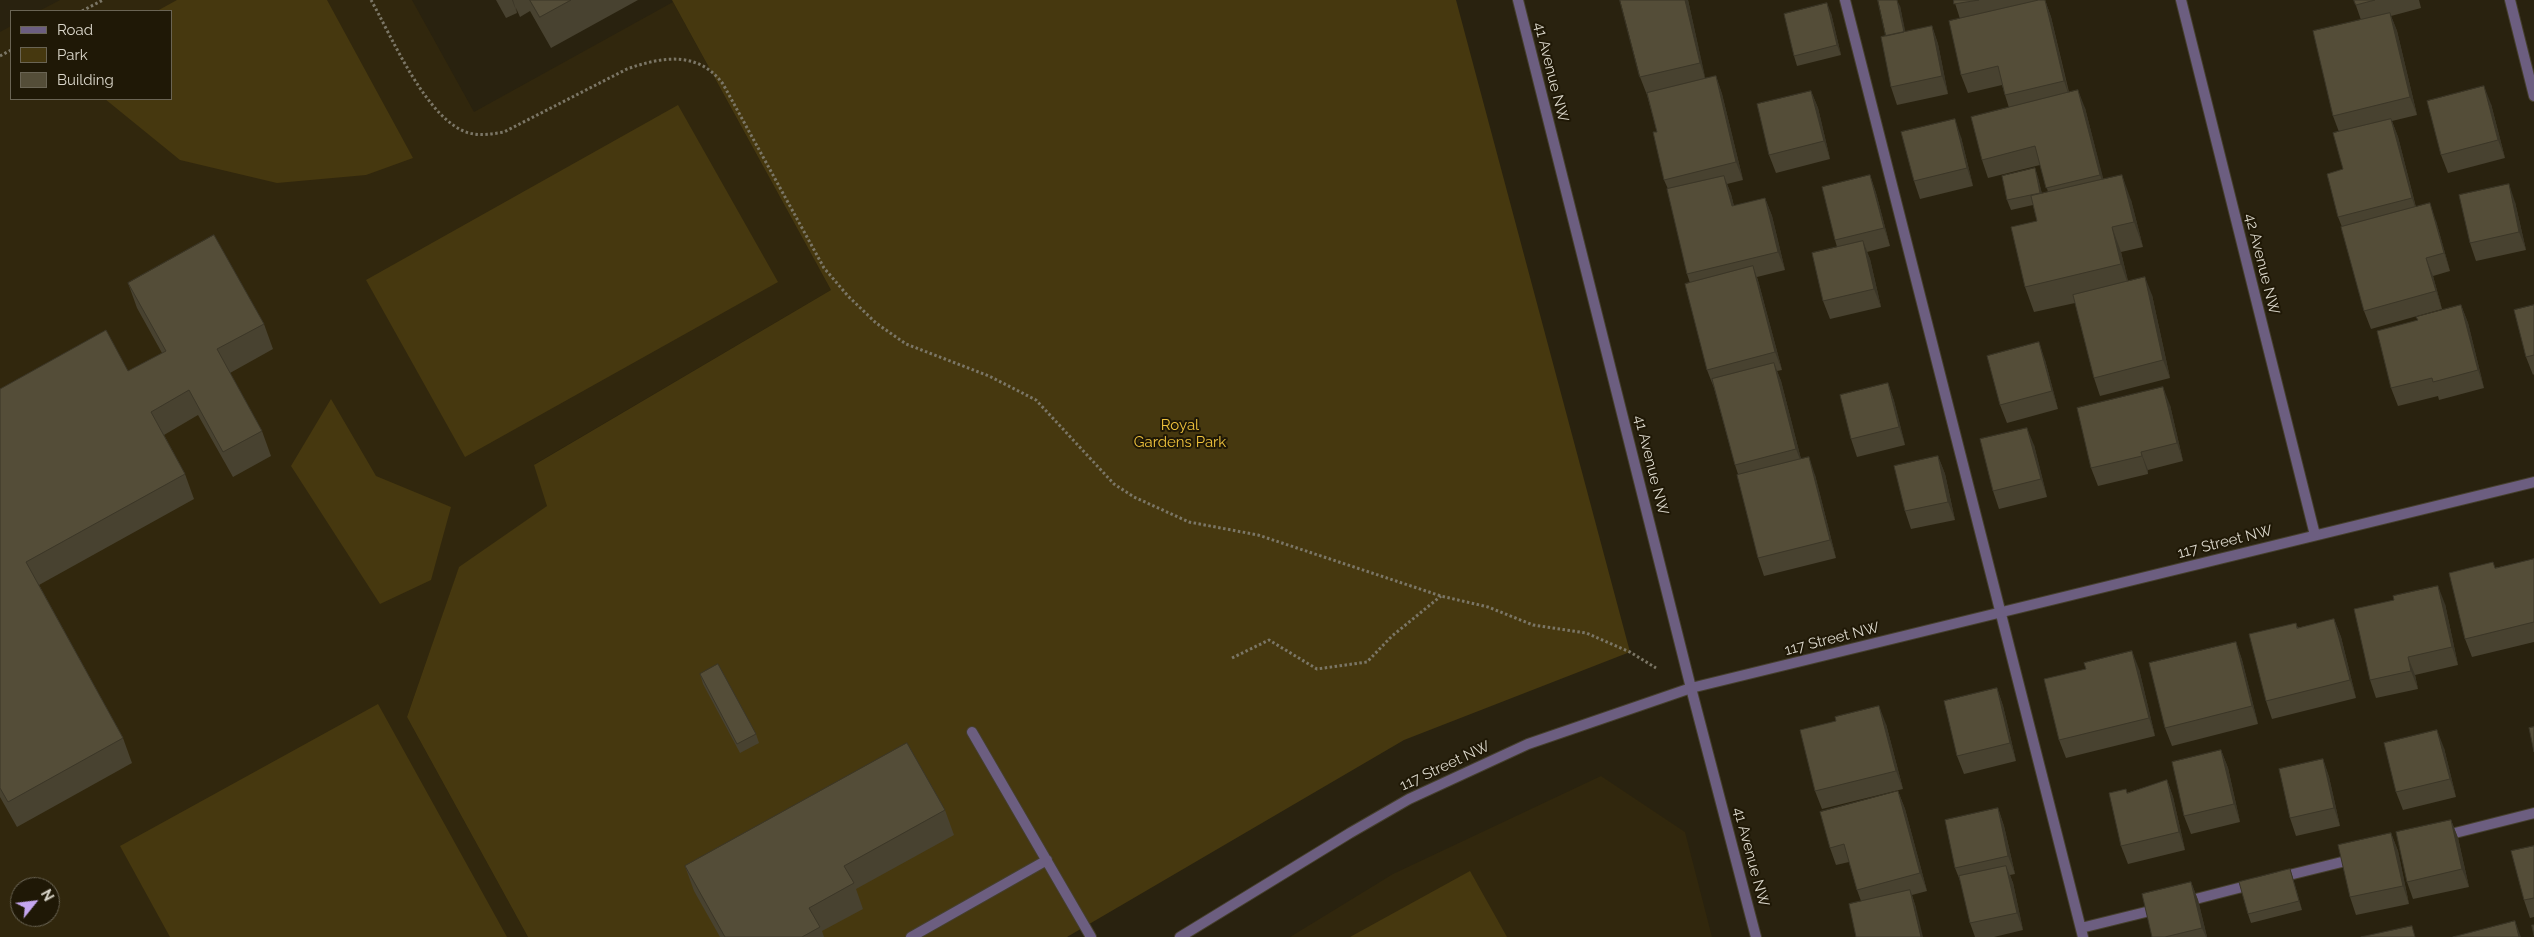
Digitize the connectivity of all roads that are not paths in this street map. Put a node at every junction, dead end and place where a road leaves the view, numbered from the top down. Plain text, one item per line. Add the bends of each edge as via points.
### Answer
1 (1518, 0) edge
2 (1845, 0) edge
3 (2181, 0) edge
4 (2510, 0) edge
5 (2534, 96) edge
6 (2534, 482) edge
7 (2315, 534) junction
8 (2000, 614) junction
9 (1692, 688) junction
10 (972, 732) dead end
11 (2534, 813) edge
12 (2428, 840) edge
13 (2360, 857) edge
14 (1047, 860) junction
15 (2082, 933) edge
16 (911, 937) edge
17 (1091, 937) edge
18 (1180, 937) edge
19 (1756, 937) edge

1 - 9 street, 41 Avenue NW
2 - 8 street
3 - 7 street, 42 Avenue NW
4 - 5 street
6 - 7 street, 117 Street NW
7 - 8 street, 117 Street NW
8 - 9 street, 117 Street NW
8 - 15 street
9 - 18 street, 117 Street NW via 1528,744 1418,795 1350,832
9 - 19 street, 41 Avenue NW
10 - 14 street
11 - 12 street
13 - 15 street via 2172,905
14 - 16 street
14 - 17 street

